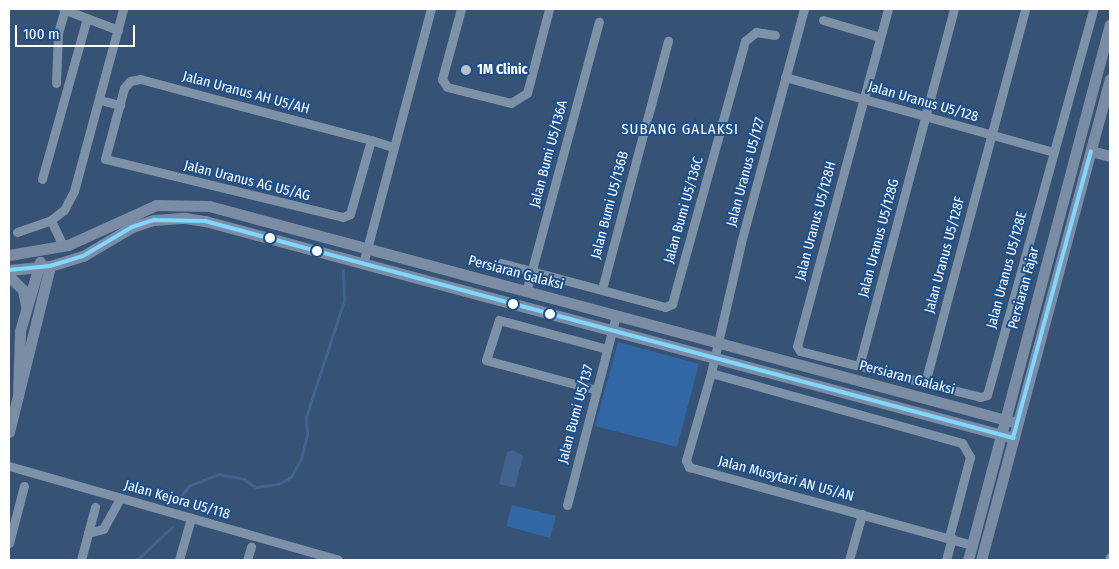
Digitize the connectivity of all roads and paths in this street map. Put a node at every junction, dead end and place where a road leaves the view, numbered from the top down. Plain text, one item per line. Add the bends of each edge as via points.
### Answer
1 (64, 9) edge
2 (123, 9) edge
3 (431, 9) edge
4 (461, 9) edge
5 (549, 9) edge
6 (804, 9) edge
7 (888, 9) edge
8 (954, 9) edge
9 (1025, 9) edge
10 (1092, 9) edge
11 (87, 18) junction
12 (823, 20) dead end
13 (599, 22) dead end
14 (1110, 24) edge
15 (118, 30) junction
16 (775, 36) dead end
17 (880, 37) junction
18 (668, 41) dead end
19 (1100, 62) junction
20 (785, 77) junction
21 (1110, 79) edge
22 (56, 83) dead end
23 (863, 99) junction
24 (100, 100) junction
25 (120, 105) junction
26 (925, 116) junction
27 (116, 118) joint
28 (991, 135) junction
29 (371, 140) junction
30 (393, 147) junction
31 (1091, 151) junction
32 (1054, 152) junction
33 (1110, 156) edge
34 (42, 179) dead end
35 (52, 220) junction
36 (17, 232) dead end
37 (1054, 236) junction
38 (83, 240) junction
39 (63, 246) junction
40 (367, 248) junction
41 (9, 255) edge
42 (9, 260) edge
43 (501, 263) dead end
44 (363, 264) junction
45 (43, 265) junction
46 (9, 270) edge
47 (532, 270) junction
48 (9, 276) edge
49 (602, 289) junction
50 (526, 292) junction
51 (26, 307) junction
52 (616, 316) junction
53 (612, 330) junction
54 (719, 343) junction
55 (607, 349) junction
56 (715, 356) junction
57 (859, 366) junction
58 (711, 373) junction
59 (925, 383) junction
60 (597, 390) junction
61 (18, 396) junction
62 (1005, 420) junction
63 (1018, 423) junction
64 (9, 432) edge
65 (1001, 434) junction
66 (1013, 438) junction
67 (9, 466) edge
68 (24, 486) dead end
69 (120, 498) junction
70 (567, 505) dead end
71 (95, 508) dead end
72 (862, 514) junction
73 (191, 518) junction
74 (88, 533) junction
75 (950, 538) junction
76 (9, 543) edge
77 (972, 545) junction
78 (251, 547) dead end
79 (319, 558) edge
80 (81, 560) edge
81 (179, 560) edge
82 (248, 560) edge
83 (338, 560) edge
84 (849, 560) edge
85 (946, 560) edge
86 (968, 560) edge
87 (981, 560) edge

1 - 11 street
1 - 22 street via 58,34
2 - 15 street
3 - 30 street
4 - 5 street via 442,79 447,87 511,103 524,98
6 - 20 street, Jalan Uranus U5/127
7 - 17 street, Jalan Uranus U5/128H
8 - 26 street, Jalan Uranus U5/128G
9 - 28 street, Jalan Uranus U5/128F
10 - 32 street, Jalan Uranus U5/128E
11 - 15 street
11 - 34 street
12 - 17 street
13 - 47 street, Jalan Bumi U5/136A
14 - 19 main road, Persiaran Fajar
15 - 24 street
16 - 49 street, Jalan Bumi U5/136C via 756,32 745,41 672,304 665,307
17 - 23 street, Jalan Uranus U5/128H
18 - 49 street, Jalan Bumi U5/136B
19 - 31 main road via 1085,141
19 - 37 main road, Persiaran Fajar
20 - 23 street, Jalan Uranus U5/128
20 - 54 street, Jalan Uranus U5/127
21 - 31 main road, Persiaran Fajar
23 - 26 street, Jalan Uranus U5/128
23 - 57 street, Jalan Uranus U5/128H via 798,349
24 - 25 street
24 - 35 street via 70,203
25 - 27 street, Jalan Uranus AH U5/AH
25 - 29 street, Jalan Uranus AH U5/AH via 130,81 140,79
26 - 28 street, Jalan Uranus U5/128
26 - 57 street, Jalan Uranus U5/128G
27 - 29 street, Jalan Uranus AG U5/AG via 105,159 336,217 350,214
28 - 32 street, Jalan Uranus U5/128
28 - 59 street, Jalan Uranus U5/128F
29 - 30 street, Jalan Uranus AH U5/AH
30 - 40 street
31 - 33 main road
31 - 37 main road via 1079,162
31 - 63 main road, Persiaran Fajar
32 - 59 street, Jalan Uranus U5/128E via 987,395 980,397
35 - 36 street
35 - 39 street
37 - 62 main road, Persiaran Fajar
38 - 39 main road, Persiaran Galaksi
38 - 40 main road, Persiaran Galaksi via 131,214 156,205 182,204 209,206
38 - 45 main road via 72,251
39 - 41 main road, Persiaran Galaksi
40 - 44 street
40 - 50 main road, Persiaran Galaksi
42 - 45 main road
43 - 47 street
44 - 45 main road via 205,221 167,218 132,228 83,256
44 - 53 main road
45 - 46 main road
45 - 51 main road
45 - 61 main road
47 - 49 street
47 - 50 street, Jalan Bumi U5/136A
48 - 51 main road via 22,290
50 - 52 main road, Persiaran Galaksi
51 - 61 main road via 20,340
52 - 53 street, Jalan Bumi U5/137
52 - 54 main road, Persiaran Galaksi
53 - 55 street, Jalan Bumi U5/137
53 - 56 main road
54 - 56 street, Jalan Uranus U5/127
54 - 62 main road, Persiaran Galaksi
55 - 60 street, Jalan Bumi U5/137
55 - 60 street via 499,320 486,360
56 - 58 street, Jalan Uranus U5/127
56 - 65 main road
57 - 59 street
58 - 72 street, Jalan Musytari AN U5/AN via 686,460 689,467
58 - 75 street via 962,443 970,457
60 - 70 street, Jalan Bumi U5/137
61 - 64 main road
62 - 63 main road, Persiaran Galaksi
62 - 65 main road, Persiaran Fajar
63 - 66 main road, Persiaran Fajar
65 - 66 main road
65 - 77 main road, Persiaran Fajar
66 - 87 main road, Persiaran Fajar
67 - 69 street, Jalan Kejora U5/118
68 - 76 street
69 - 73 street, Jalan Kejora U5/118
69 - 74 street via 103,529
71 - 74 street
72 - 75 street, Jalan Musytari AN U5/AN
72 - 84 street
73 - 79 street, Jalan Kejora U5/118
73 - 81 street
74 - 80 street
75 - 77 street, Jalan Musytari AN U5/AN
75 - 85 street
77 - 86 main road, Persiaran Fajar
78 - 82 street
79 - 83 street, Jalan Kejora U5/118

